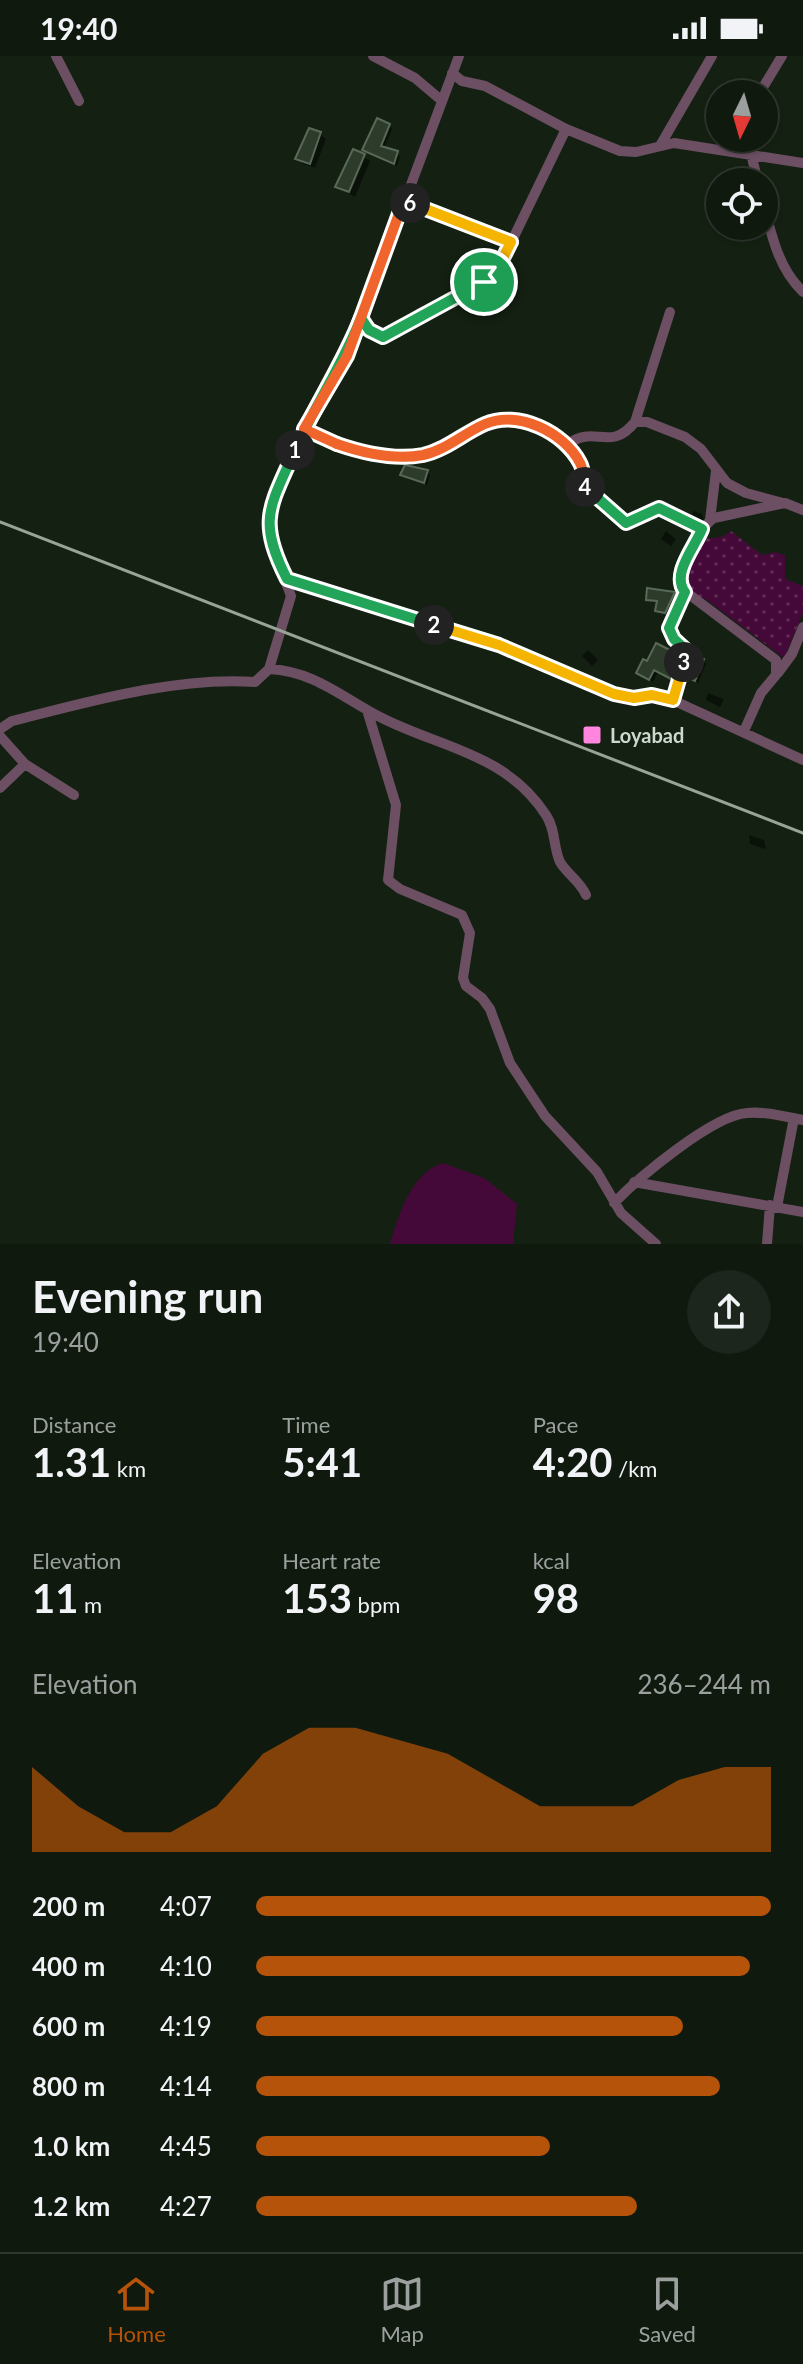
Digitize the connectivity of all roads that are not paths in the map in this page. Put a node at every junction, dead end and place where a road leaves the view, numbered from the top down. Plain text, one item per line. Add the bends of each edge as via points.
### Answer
1 (56, 56) edge
2 (373, 56) edge
3 (459, 56) edge
4 (712, 56) edge
5 (782, 56) edge
6 (452, 73) junction
7 (767, 80) edge
8 (441, 100) junction
9 (79, 101) dead end
10 (566, 129) junction
11 (661, 144) junction
12 (706, 148) edge
13 (739, 152) edge
14 (751, 154) junction
15 (803, 163) edge
16 (754, 168) edge
17 (404, 200) junction
18 (773, 240) edge
19 (511, 242) junction
20 (803, 292) edge
21 (670, 312) dead end
22 (361, 318) junction
23 (635, 422) junction
24 (306, 424) junction
25 (568, 444) junction
26 (716, 471) junction
27 (785, 503) junction
28 (803, 510) edge
29 (706, 524) junction
30 (287, 579) junction
31 (685, 592) junction
32 (803, 627) edge
33 (269, 669) junction
34 (776, 675) junction
35 (673, 700) junction
36 (367, 710) junction
37 (0, 718) edge
38 (12, 721) junction
39 (0, 729) edge
40 (744, 731) junction
41 (0, 736) edge
42 (803, 760) edge
43 (25, 764) junction
44 (0, 788) edge
45 (74, 795) dead end
46 (586, 895) dead end
47 (799, 1119) edge
48 (634, 1182) junction
49 (614, 1203) junction
50 (774, 1206) junction
51 (803, 1212) edge
52 (656, 1244) edge
53 (767, 1244) edge

1 - 9 street
2 - 8 street via 415,78
3 - 6 street
4 - 11 street
5 - 7 street
6 - 8 street
6 - 10 street
8 - 17 street
10 - 11 street via 620,151
10 - 19 street
11 - 12 street
13 - 14 street
14 - 15 street
14 - 16 street
17 - 19 street
17 - 22 street
18 - 20 street
19 - 22 street via 484,282 420,313 390,335 376,335
21 - 23 street
22 - 24 street via 347,356
23 - 25 street via 621,436 583,437
23 - 26 street via 685,437
24 - 25 street via 351,449 410,456 431,453 485,424 510,420
24 - 30 street via 268,517 273,552
25 - 29 street via 581,464 585,488 626,523 659,508
26 - 27 street via 739,490
26 - 29 street
27 - 28 street
27 - 29 street
29 - 31 street via 680,573
30 - 33 street via 291,596
30 - 35 street via 499,645 614,694
31 - 34 street via 770,652 778,664
31 - 35 street via 669,628 687,651
32 - 34 street
33 - 36 street via 328,685
33 - 38 street via 255,682 224,679 136,693
34 - 40 street via 761,693
35 - 40 street
36 - 46 street via 504,770 546,814 558,857
36 - 49 street via 396,805 388,880 462,915 470,933 466,986 490,1009 505,1052 530,1095 597,1172
37 - 38 street
38 - 39 street
40 - 42 street
41 - 43 street
43 - 44 street
43 - 45 street
47 - 48 street via 769,1113 733,1116
47 - 50 street
48 - 49 street
48 - 50 street
49 - 52 street
50 - 51 street
50 - 53 street

